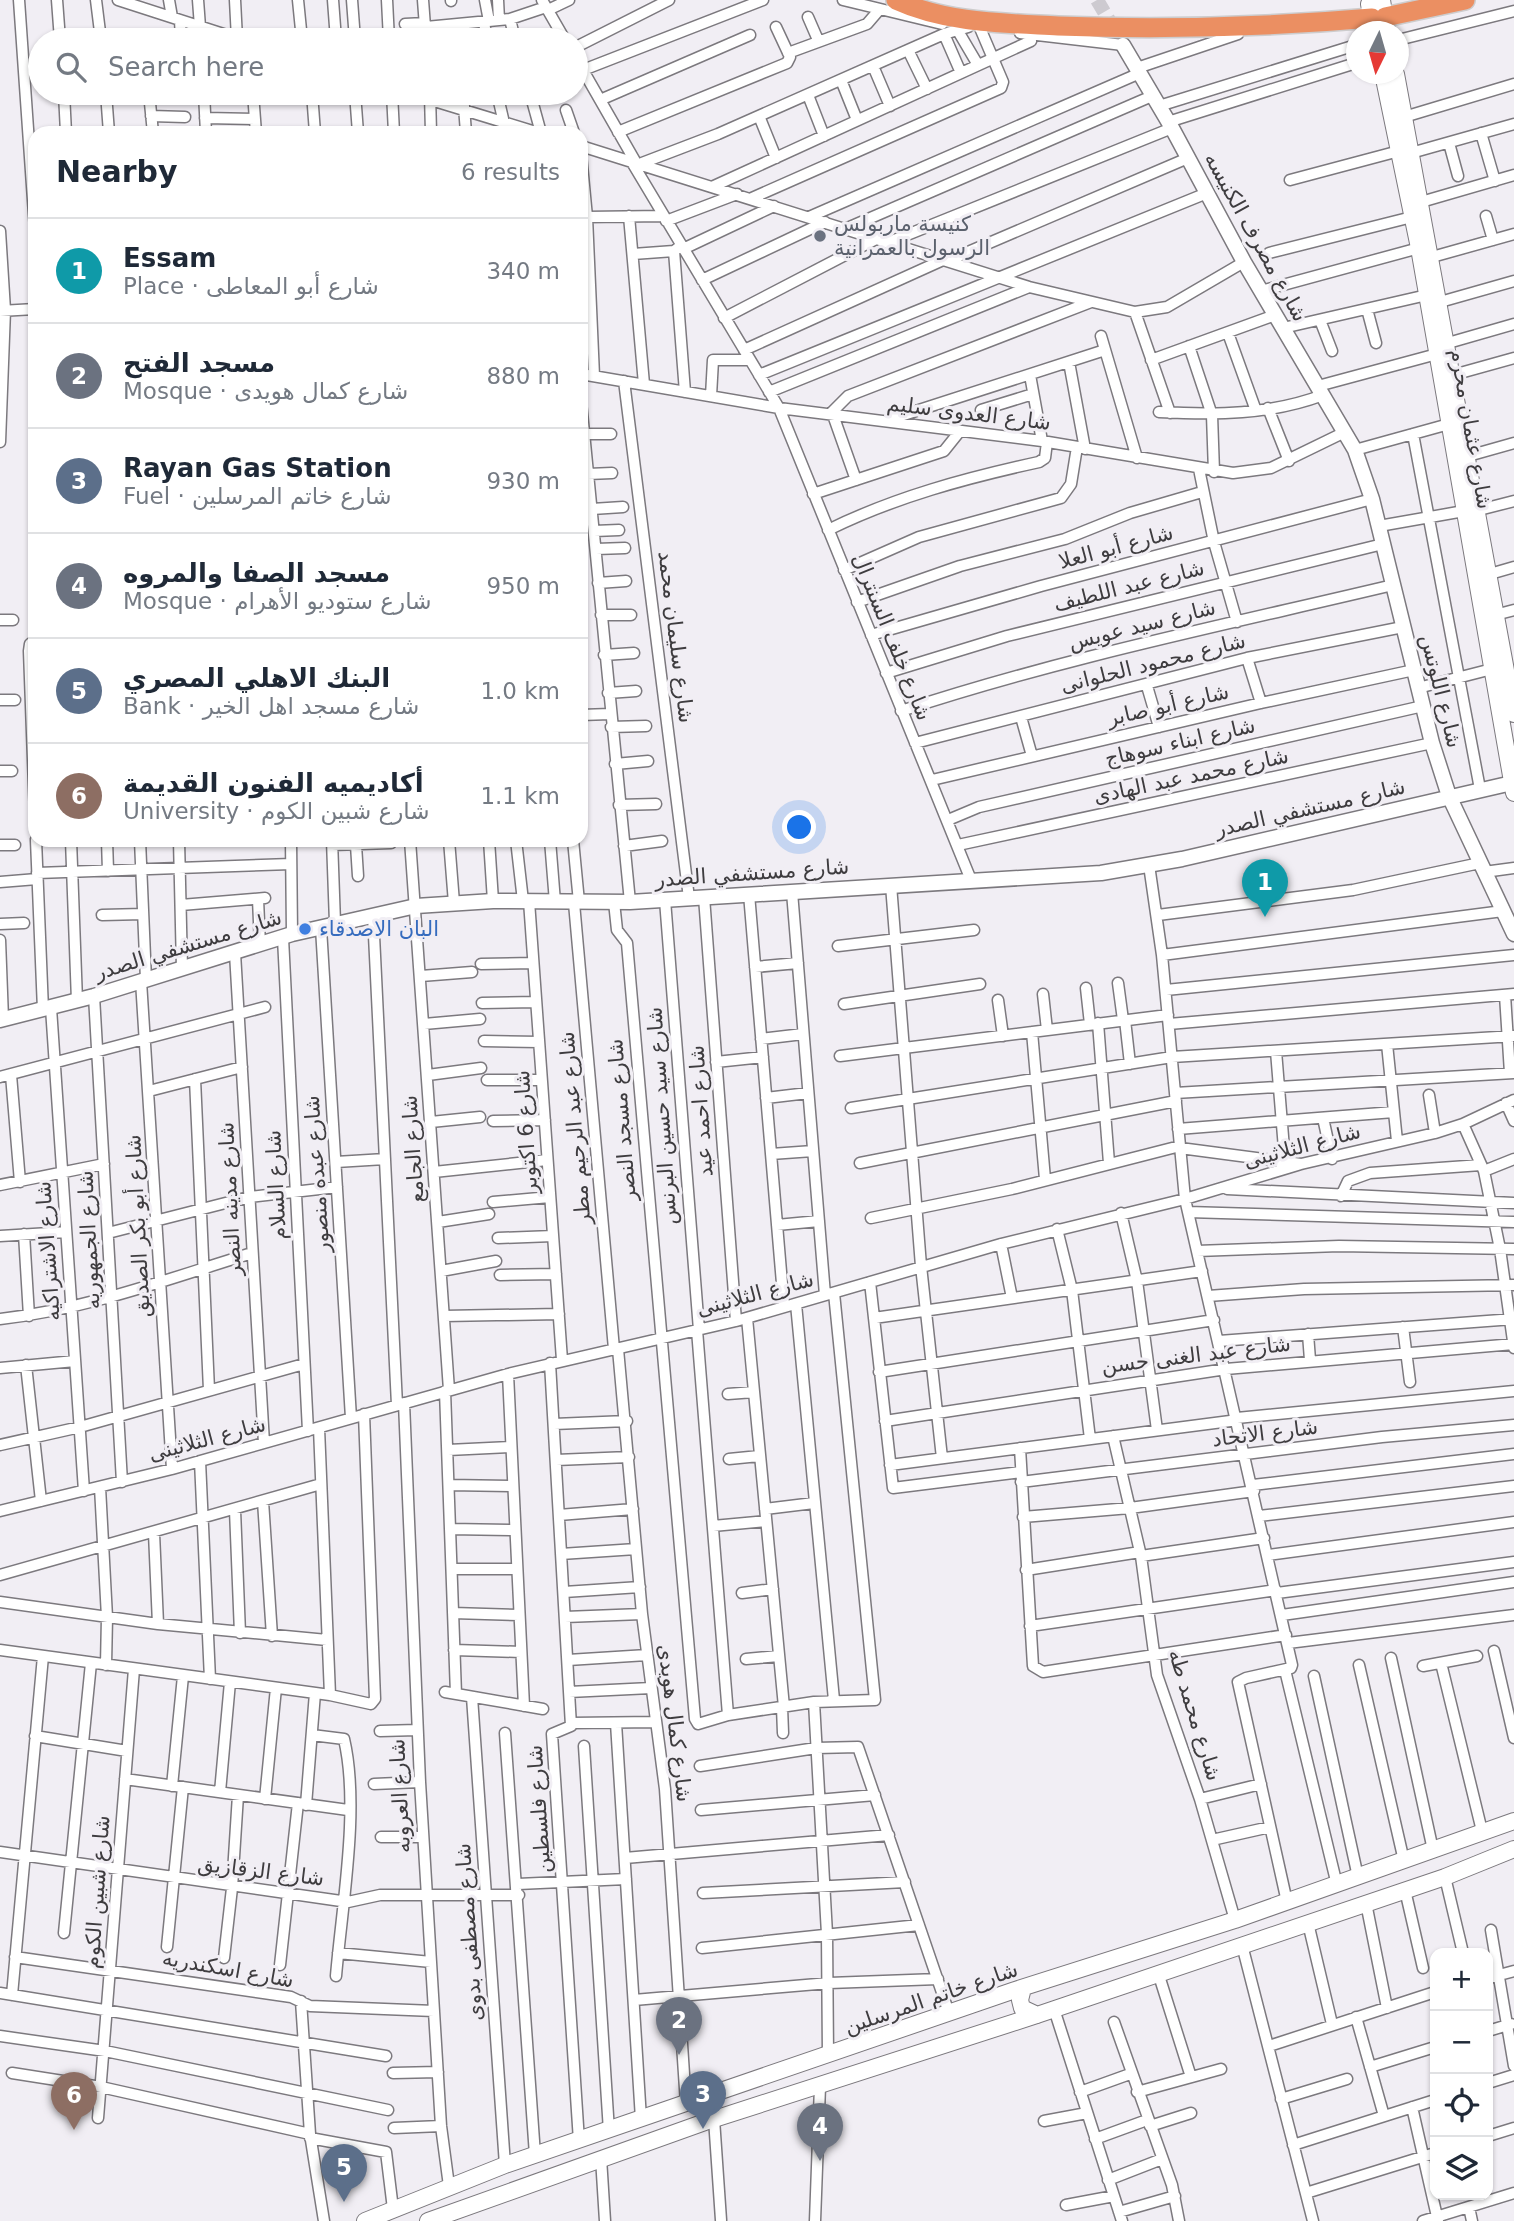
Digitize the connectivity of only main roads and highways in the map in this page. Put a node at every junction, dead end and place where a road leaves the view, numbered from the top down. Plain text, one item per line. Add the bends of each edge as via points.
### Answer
1 (1465, 0) edge
2 (887, 5) edge
3 (1378, 17) edge
4 (1386, 84) edge
5 (1398, 84) edge
6 (1405, 152) junction
7 (1425, 252) junction
8 (1442, 349) junction
9 (1471, 510) junction
10 (1482, 576) junction
11 (1503, 664) edge
12 (1514, 712) edge
13 (1513, 788) edge
14 (1514, 1821) edge
15 (1514, 1832) edge
16 (1452, 1843) junction
17 (1510, 1849) edge
18 (1023, 1988) junction
19 (973, 2005) junction
20 (1037, 2015) junction
21 (994, 2029) junction
22 (365, 2221) edge
23 (428, 2221) edge

1 - 3 highway
2 - 3 highway via 959,19 1099,27 1262,26
4 - 6 main road, شارع عثمان محرم
5 - 6 main road, شارع عثمان محرم
6 - 7 main road, شارع عثمان محرم via 1421,202
6 - 7 main road, شارع عثمان محرم via 1412,217
7 - 8 main road, شارع عثمان محرم
8 - 9 main road, شارع عثمان محرم via 1449,425
8 - 9 main road, شارع عثمان محرم via 1453,376 1468,456
9 - 10 main road, شارع عثمان محرم
10 - 11 main road, شارع عثمان محرم
10 - 11 main road, شارع عثمان محرم via 1495,615
11 - 12 main road, شارع عثمان محرم
11 - 13 main road, شارع عثمان محرم
14 - 16 main road, شارع خاتم المرسلين
15 - 16 main road via 1480,1842
16 - 18 main road, شارع خاتم المرسلين via 1236,1920
17 - 20 main road via 1445,1877
18 - 19 main road, شارع خاتم المرسلين
18 - 20 main road via 1022,2008
19 - 21 main road via 996,2011 999,2020
19 - 22 main road, شارع خاتم المرسلين via 505,2165
20 - 21 main road
21 - 23 main road via 714,2119

